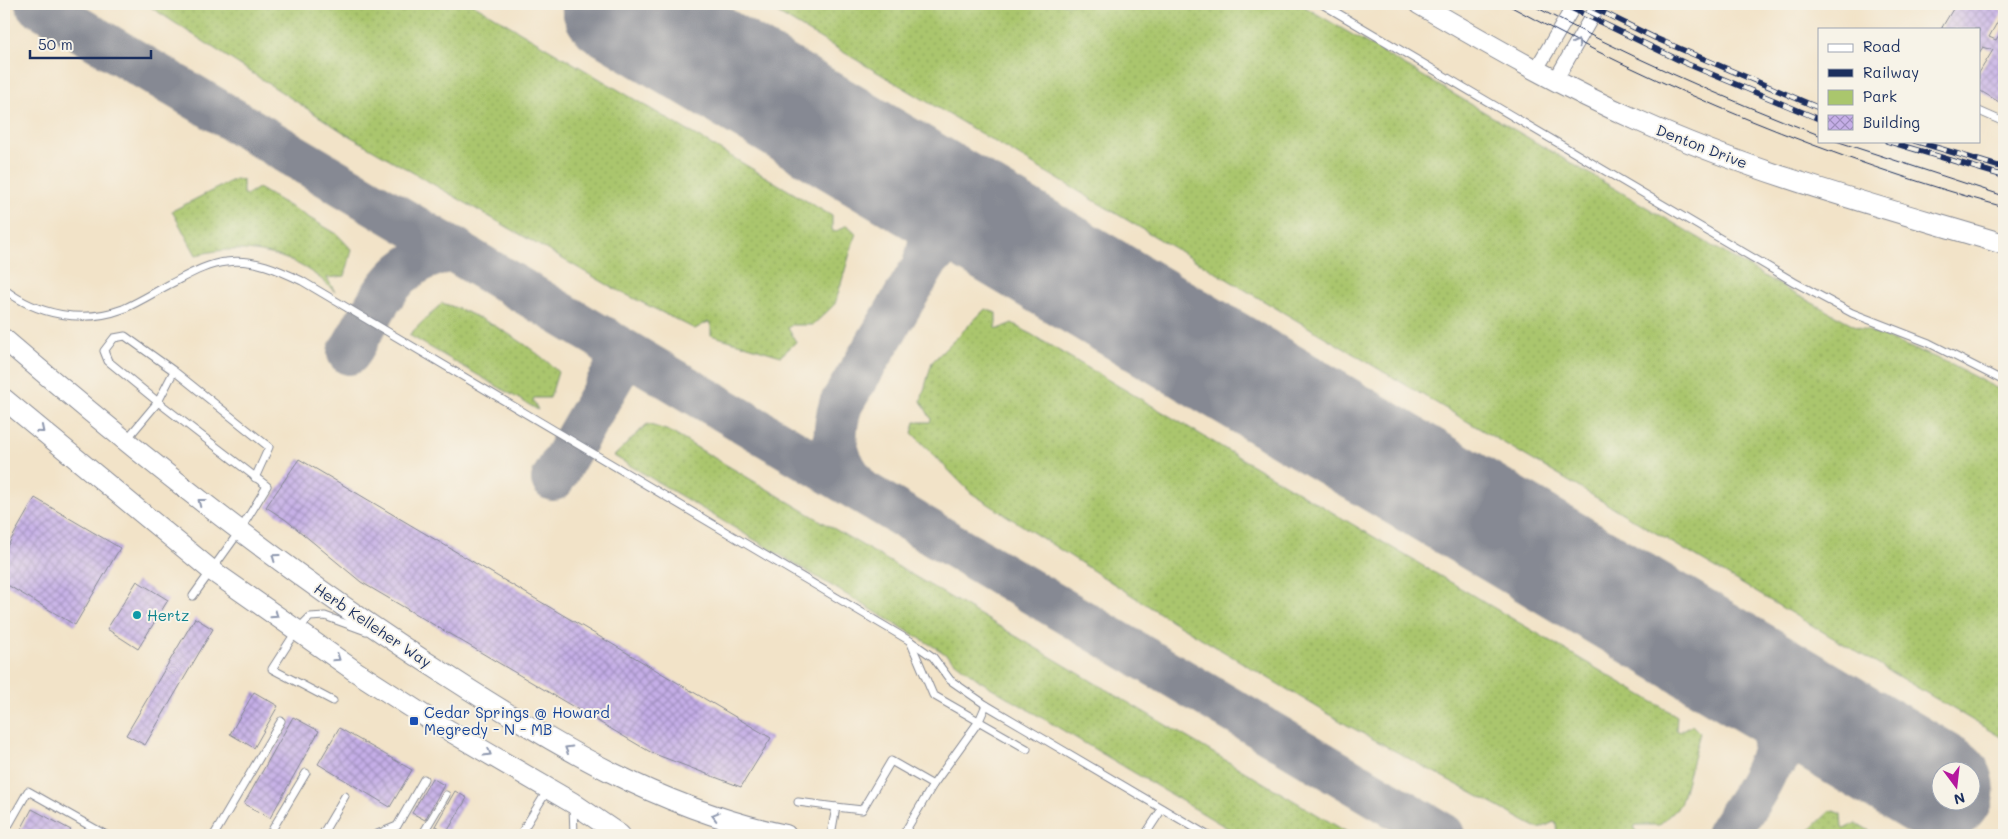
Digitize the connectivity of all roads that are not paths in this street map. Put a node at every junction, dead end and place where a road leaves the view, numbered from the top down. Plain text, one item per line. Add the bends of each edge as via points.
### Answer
1 (1322, 4) edge
2 (1419, 4) edge
3 (1575, 4) edge
4 (1599, 4) edge
5 (1535, 71) junction
6 (1555, 81) junction
7 (1980, 111) edge
8 (2004, 122) edge
9 (2004, 244) edge
10 (4, 289) edge
11 (4, 339) edge
12 (174, 371) junction
13 (2004, 381) edge
14 (158, 402) junction
15 (7, 404) edge
16 (126, 441) junction
17 (255, 478) junction
18 (240, 532) junction
19 (211, 570) junction
20 (193, 596) dead end
21 (297, 630) junction
22 (386, 636) junction
23 (910, 641) junction
24 (333, 701) dead end
25 (986, 705) junction
26 (281, 721) dead end
27 (978, 721) junction
28 (1027, 749) dead end
29 (306, 773) dead end
30 (424, 779) dead end
31 (933, 784) junction
32 (548, 789) junction
33 (446, 794) dead end
34 (345, 796) dead end
35 (798, 802) dead end
36 (573, 803) junction
37 (836, 807) junction
38 (1162, 808) junction
39 (4, 826) edge
40 (93, 832) edge
41 (106, 835) edge
42 (214, 835) edge
43 (269, 835) edge
44 (322, 835) edge
45 (375, 835) edge
46 (422, 835) edge
47 (520, 835) edge
48 (574, 835) edge
49 (620, 835) edge
50 (786, 835) edge
51 (830, 835) edge
52 (903, 835) edge
53 (1145, 835) edge
54 (1208, 835) edge

1 - 13 lane via 1794,282 1852,313 1929,343
2 - 5 main road, Denton Drive
3 - 5 street
6 -> 4 street
5 - 6 main road, Denton Drive
6 - 9 main road, Denton Drive via 1640,122 1774,174
7 - 8 lane
10 - 23 lane via 17,300 41,310 68,316 95,315 122,309 203,267 250,262 275,268
11 - 16 main road, Herb Kelleher Way
12 - 14 lane
12 - 14 lane via 125,336 114,338 104,351 108,361
12 - 17 lane via 269,446
14 - 16 lane
14 - 17 lane
15 -> 19 main road
18 -> 16 main road, Herb Kelleher Way
17 - 18 lane via 267,486
18 - 19 lane
22 -> 18 main road, Herb Kelleher Way
19 - 20 lane
19 -> 21 main road
21 - 22 lane via 310,617 324,616
21 - 24 lane via 272,668
21 -> 32 main road via 431,720
50 -> 22 main road, Herb Kelleher Way via 697,811 628,782 507,714
23 - 25 lane via 933,657 950,680
23 - 27 lane via 933,695
25 - 27 lane
25 - 38 lane
26 - 42 lane
27 - 28 lane
27 - 31 lane
29 - 43 lane
30 - 45 lane via 397,826
31 - 37 lane via 891,762 862,810
31 - 52 lane
32 - 36 main road
32 - 47 lane
33 - 46 lane
34 - 44 lane
35 - 37 lane
36 - 48 lane
36 - 49 main road
37 - 51 lane
38 - 53 lane
38 - 54 lane
39 - 40 lane via 7,828 28,792
40 - 41 lane

